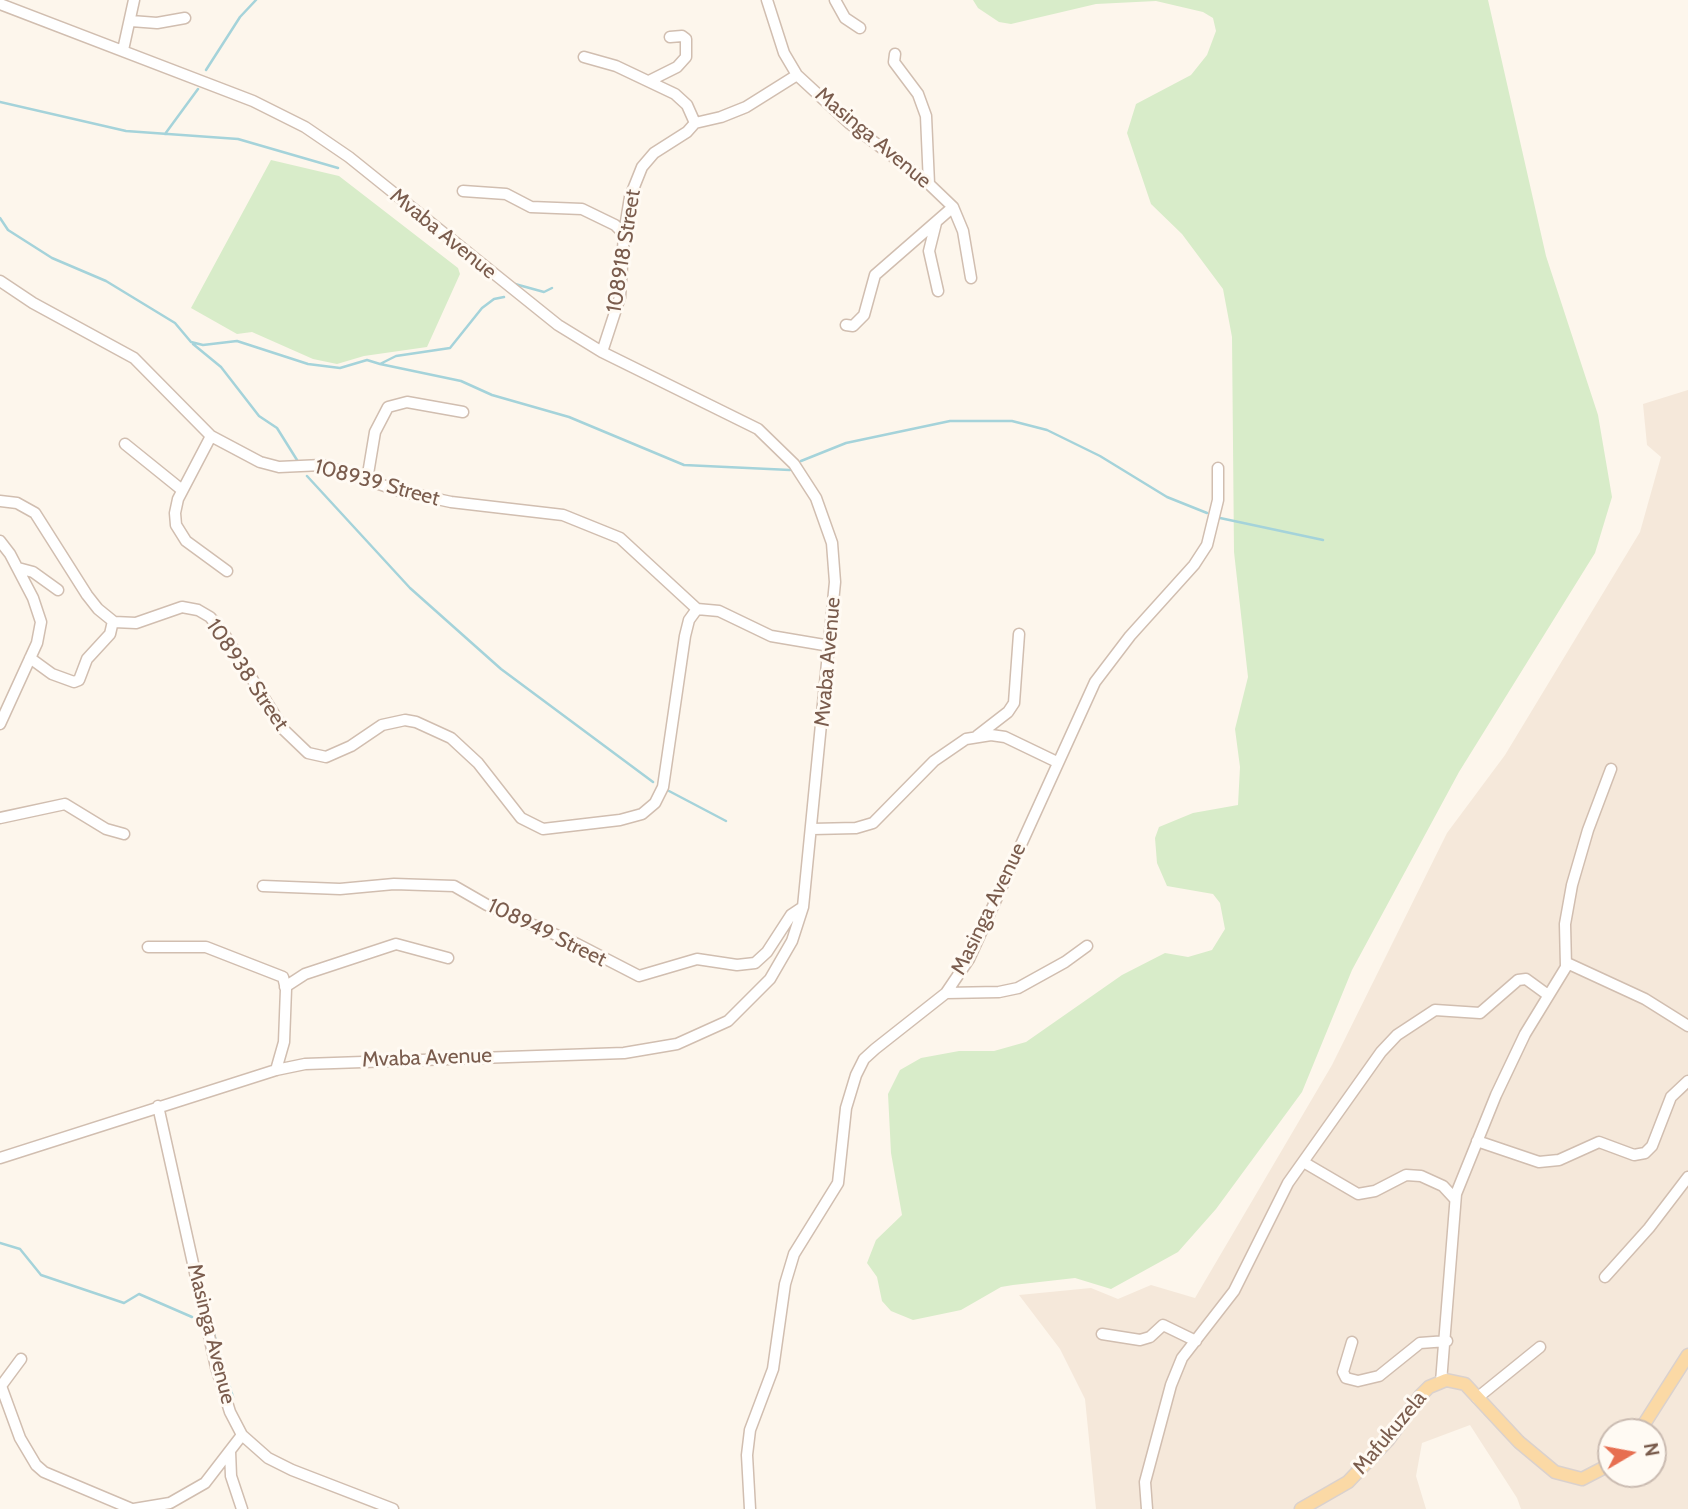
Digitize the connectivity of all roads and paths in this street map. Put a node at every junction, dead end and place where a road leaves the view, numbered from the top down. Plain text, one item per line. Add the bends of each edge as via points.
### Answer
1 (134, 0) edge
2 (767, 0) edge
3 (835, 0) edge
4 (0, 4) edge
5 (185, 18) dead end
6 (131, 21) junction
7 (860, 28) dead end
8 (670, 37) dead end
9 (122, 50) junction
10 (895, 54) dead end
11 (584, 57) dead end
12 (797, 75) junction
13 (651, 80) junction
14 (695, 123) junction
15 (929, 184) junction
16 (463, 191) dead end
17 (953, 206) junction
18 (937, 220) junction
19 (624, 234) junction
20 (971, 278) dead end
21 (0, 281) edge
22 (938, 290) dead end
23 (846, 325) dead end
24 (602, 352) junction
25 (463, 412) dead end
26 (211, 436) junction
27 (125, 444) dead end
28 (1218, 467) dead end
29 (367, 480) junction
30 (182, 490) junction
31 (0, 501) edge
32 (0, 541) edge
33 (18, 568) junction
34 (227, 571) dead end
35 (58, 590) dead end
36 (697, 609) junction
37 (113, 621) junction
38 (1019, 634) dead end
39 (830, 646) junction
40 (30, 658) junction
41 (0, 723) edge
42 (977, 736) junction
43 (1057, 762) junction
44 (1611, 769) dead end
45 (0, 818) edge
46 (813, 829) junction
47 (124, 834) dead end
48 (263, 886) dead end
49 (803, 907) junction
50 (1087, 946) dead end
51 (148, 947) dead end
52 (448, 958) dead end
53 (1567, 963) junction
54 (285, 987) junction
55 (946, 993) junction
56 (1548, 995) junction
57 (1688, 1026) edge
58 (276, 1070) junction
59 (1688, 1081) edge
60 (158, 1107) junction
61 (1477, 1141) junction
62 (0, 1158) edge
63 (1305, 1163) junction
64 (1688, 1177) edge
65 (1455, 1199) junction
66 (1605, 1277) dead end
67 (1102, 1334) dead end
68 (1196, 1341) junction
69 (1352, 1342) dead end
70 (1447, 1342) junction
71 (1540, 1347) dead end
72 (1688, 1355) edge
73 (22, 1359) dead end
74 (1441, 1381) junction
75 (1477, 1398) junction
76 (1648, 1418) edge
77 (243, 1434) junction
78 (230, 1451) junction
79 (1597, 1471) edge
80 (133, 1509) edge
81 (242, 1509) edge
82 (393, 1509) edge
83 (750, 1509) edge
84 (1147, 1509) edge
85 (1301, 1509) edge

1 - 6 street
2 - 12 street, Masinga Avenue via 784,53
3 - 7 street via 845,18
4 - 9 street, Mvaba Avenue
5 - 6 street
6 - 9 street
8 - 13 street via 686,39 686,57
9 - 24 street, Mvaba Avenue via 253,100 305,127 349,157 539,312
10 - 15 street via 894,62 918,94 926,116
11 - 13 street
12 - 14 street, 108918 Street via 746,107
12 - 15 street, Masinga Avenue via 849,123
13 - 14 street via 687,106
14 - 19 street, 108918 Street via 642,167 630,197
15 - 17 street, Masinga Avenue
16 - 19 street via 506,194 531,207 582,209
17 - 18 street
17 - 20 street, Masinga Avenue via 963,231
18 - 22 street via 929,251
18 - 23 street via 875,275 864,315 853,326
19 - 24 street, 108918 Street via 620,298
21 - 26 street, 108939 Street via 134,358
24 - 39 street, Mvaba Avenue via 741,419 769,438 794,464 816,498 834,551
25 - 29 street via 407,402 388,407 375,432
26 - 29 street, 108939 Street via 270,465 322,465
26 - 30 street
27 - 30 street
28 - 43 street, Masinga Avenue via 1218,500 1208,545 1095,682
29 - 36 street, 108939 Street via 451,502 556,513 608,532 630,546
30 - 34 street via 174,513 180,534
31 - 37 street via 24,505 41,518 87,595
32 - 33 street
33 - 35 street via 33,572
33 - 40 street via 41,622
36 - 37 street, 108938 Street via 685,636 663,787 655,803 642,814 620,820 550,830 521,818 451,738 416,722 382,725 326,757 308,753 284,730 216,622 198,610 176,608 136,623
36 - 39 street via 719,611 771,636
37 - 40 street via 110,634 74,682 52,674
38 - 42 street via 1014,703
39 - 46 street, Mvaba Avenue
40 - 41 street
42 - 43 street via 1018,741
42 - 46 street via 948,748 873,823
43 - 55 street, Masinga Avenue via 985,928
44 - 53 street via 1572,886 1565,924
45 - 47 street via 65,804 106,829
46 - 49 street, Mvaba Avenue
48 - 49 street, 108949 Street via 340,890 394,884 454,886 636,976 698,959 755,963 767,953 791,915
49 - 58 street, Mvaba Avenue via 783,958 759,992 728,1021 677,1044 624,1053 337,1061
50 - 55 street via 1018,988
51 - 54 street via 206,947 283,977
52 - 54 street via 396,944 305,974
53 - 56 street
53 - 57 street via 1644,999
54 - 58 street via 284,1042
55 - 83 street, Masinga Avenue via 864,1059 856,1075 846,1108 838,1184 801,1241 787,1276 774,1369 750,1430
56 - 61 street via 1525,1034
56 - 63 street via 1526,979 1518,980 1480,1013 1435,1010 1397,1035
58 - 60 street, Mvaba Avenue
59 - 61 street via 1671,1097 1645,1153 1634,1155 1599,1142 1559,1160 1539,1162
60 - 62 street, Mvaba Avenue
60 - 77 street, Masinga Avenue via 216,1367 230,1412
61 - 65 street
63 - 65 street via 1358,1194 1375,1191 1397,1178 1421,1176 1443,1186
63 - 68 street via 1288,1183 1234,1291
64 - 66 street
65 - 70 street
67 - 68 street via 1140,1340 1163,1325
68 - 84 street via 1182,1358 1171,1385 1145,1482
69 - 70 street via 1343,1372 1346,1378 1358,1381 1379,1376 1420,1343
70 - 74 street
71 - 75 street
72 - 76 main road
73 - 80 street via 1,1386 20,1438 36,1465
74 - 75 main road, Mafukuzela via 1465,1384
74 - 85 main road, Mafukuzela via 1421,1395 1388,1440 1348,1482
75 - 79 main road, Mafukuzela via 1555,1472 1581,1479
77 - 78 street
77 - 82 street, Masinga Avenue via 268,1458
78 - 80 street via 205,1483 179,1500
78 - 81 street via 231,1476

